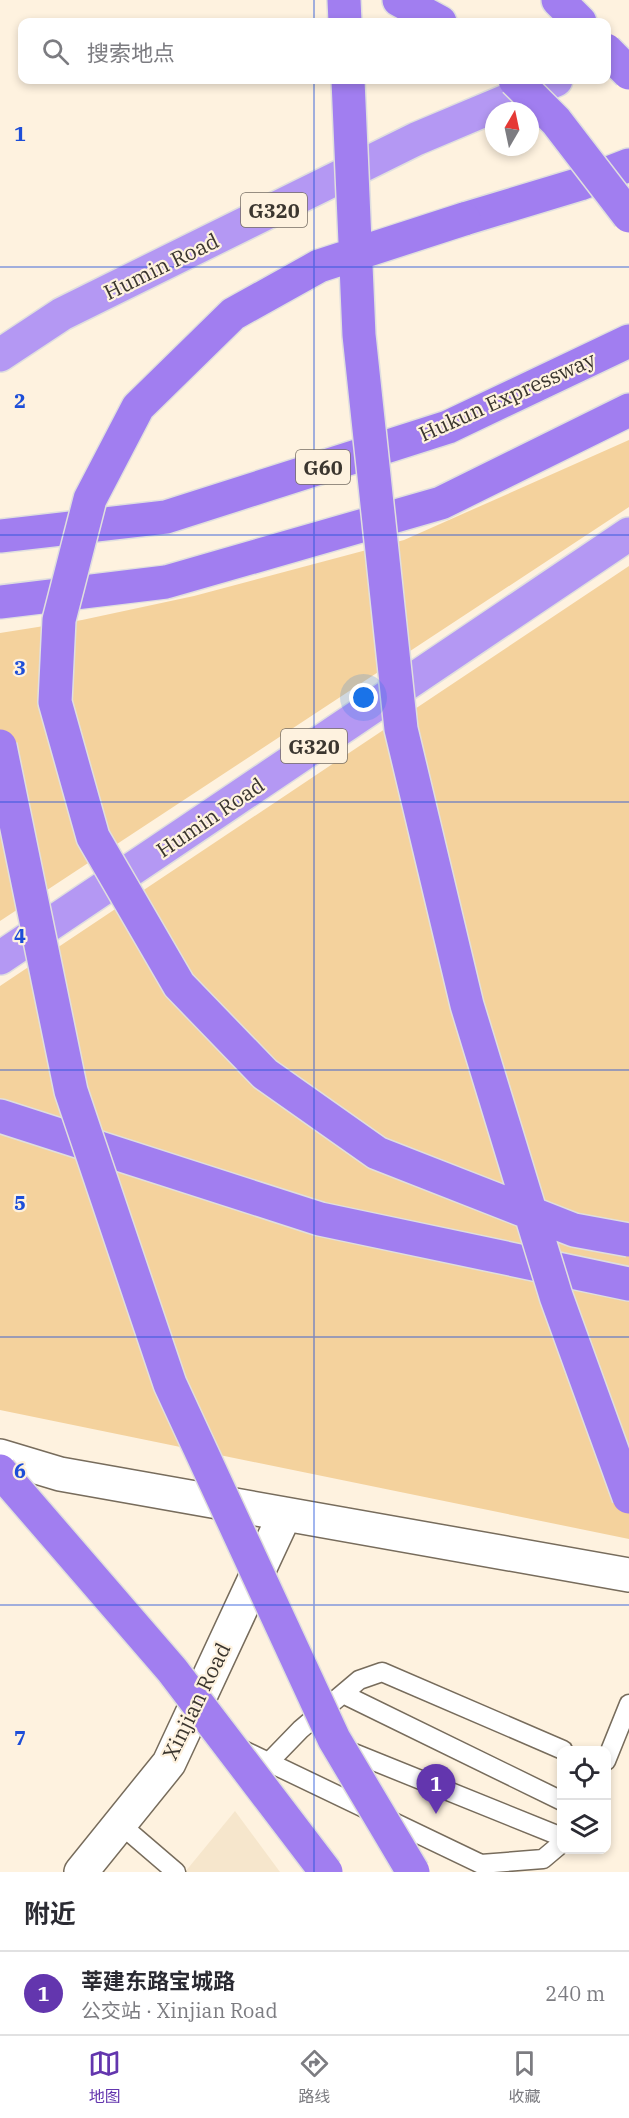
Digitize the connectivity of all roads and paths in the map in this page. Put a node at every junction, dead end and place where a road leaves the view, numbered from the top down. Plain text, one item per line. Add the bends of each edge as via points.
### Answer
1 (344, 0) edge
2 (399, 0) edge
3 (558, 0) edge
4 (345, 18) edge
5 (433, 18) edge
6 (575, 18) edge
7 (629, 48) edge
8 (611, 55) edge
9 (611, 56) edge
10 (629, 73) edge
11 (348, 84) edge
12 (519, 84) edge
13 (547, 84) edge
14 (629, 165) edge
15 (629, 216) edge
16 (629, 341) edge
17 (0, 355) edge
18 (629, 410) edge
19 (629, 534) edge
20 (0, 536) edge
21 (0, 602) edge
22 (0, 746) edge
23 (0, 958) edge
24 (0, 1116) edge
25 (629, 1240) edge
26 (629, 1284) edge
27 (0, 1456) edge
28 (0, 1471) edge
29 (629, 1497) edge
30 (285, 1514) junction
31 (629, 1575) edge
32 (343, 1694) junction
33 (629, 1704) edge
34 (187, 1724) junction
35 (301, 1729) junction
36 (557, 1747) edge
37 (611, 1749) edge
38 (269, 1762) junction
39 (559, 1800) edge
40 (120, 1824) junction
41 (557, 1835) edge
42 (557, 1847) edge
43 (81, 1872) edge
44 (176, 1872) edge
45 (326, 1872) edge
46 (413, 1872) edge

1 - 4 highway
2 - 5 highway
3 - 6 highway
7 - 9 highway
8 - 10 highway, bridge
11 - 29 highway, bridge via 359,335 401,729 466,1005 556,1296
12 - 15 highway, bridge via 556,121
13 - 17 highway, Humin Road / G320 via 416,139 62,314
14 - 25 highway, bridge via 319,266 233,314 138,407 90,499 59,621 55,702 93,837 179,986 265,1074 377,1153 574,1230
16 - 20 highway, Hukun Expressway / G60 via 448,427 166,517
18 - 21 highway via 441,503 166,582
19 - 23 highway, Humin Road / G320
22 - 46 highway, bridge via 71,1091 170,1384 334,1739
24 - 26 highway, bridge via 320,1219
27 - 30 street via 60,1474
28 - 45 highway, bridge via 172,1670
30 - 31 street
30 - 34 street, Xinjian Road
32 - 35 lane
32 - 36 lane via 359,1680 382,1672
32 - 39 lane
33 - 37 lane
34 - 38 lane
34 - 40 street, Xinjian Road via 169,1763
35 - 38 lane
35 - 41 lane via 372,1762
38 - 42 lane via 481,1864 543,1859
40 - 43 street, Xinjian Road
40 - 44 lane

